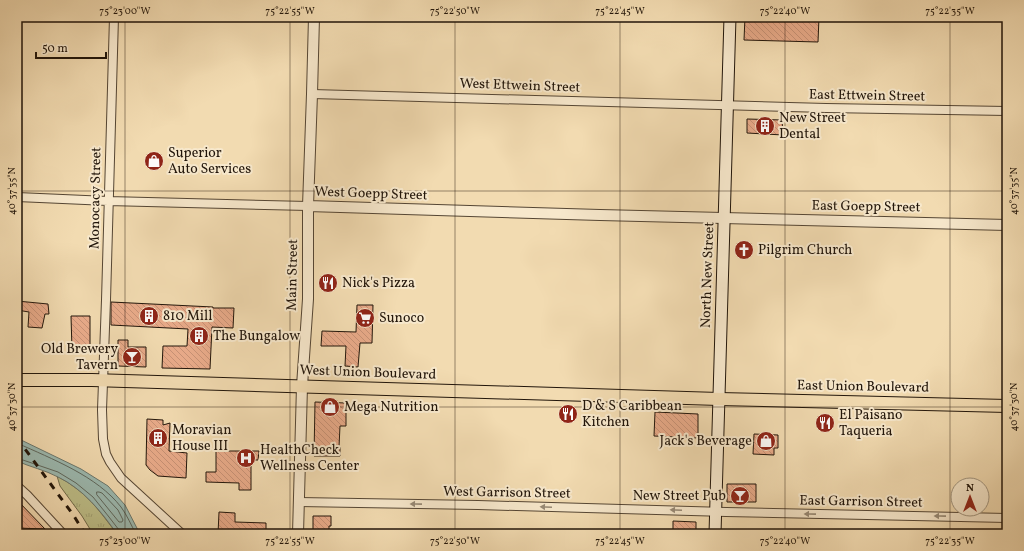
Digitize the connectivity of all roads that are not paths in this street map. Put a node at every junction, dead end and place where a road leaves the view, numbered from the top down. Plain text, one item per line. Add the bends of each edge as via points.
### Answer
1 (114, 17) edge
2 (314, 17) edge
3 (730, 17) edge
4 (312, 94) junction
5 (727, 105) junction
6 (1007, 112) edge
7 (17, 197) edge
8 (108, 201) junction
9 (308, 206) junction
10 (725, 218) junction
11 (1007, 224) edge
12 (17, 380) edge
13 (104, 380) junction
14 (302, 386) junction
15 (719, 399) junction
16 (1007, 406) edge
17 (17, 486) edge
18 (299, 502) junction
19 (715, 512) junction
20 (1007, 518) edge
21 (62, 534) edge
22 (182, 534) edge
23 (298, 534) edge
24 (715, 534) edge

1 - 8 street, Monocacy Street
2 - 4 street, Main Street
3 - 5 main road, North New Street
4 - 5 street, West Ettwein Street
4 - 9 street, Main Street
5 - 6 street, East Ettwein Street
5 - 10 main road, North New Street
7 - 8 street, West Goepp Street
8 - 9 street, West Goepp Street
8 - 13 street, Monocacy Street
9 - 10 street, West Goepp Street
9 - 14 street, Main Street via 308,299
10 - 11 street, East Goepp Street
10 - 15 main road, North New Street
12 - 13 main road, West Union Boulevard
13 - 14 main road, West Union Boulevard
13 - 22 street, Monocacy Street via 103,439 110,462 121,478
14 - 15 main road, West Union Boulevard
14 - 18 street, Main Street
15 - 16 main road, East Union Boulevard
15 - 19 main road, North New Street
17 - 21 street
19 -> 18 street, West Garrison Street
18 - 23 street, Main Street
20 -> 19 street, East Garrison Street
19 - 24 main road, North New Street

